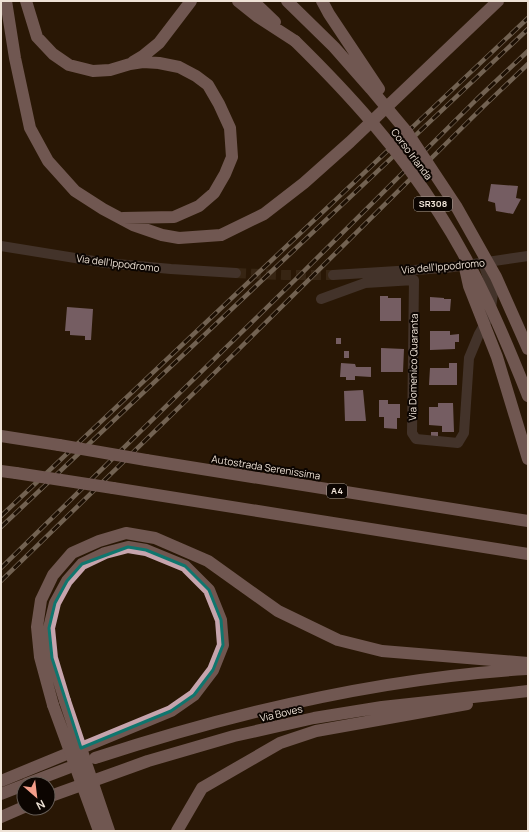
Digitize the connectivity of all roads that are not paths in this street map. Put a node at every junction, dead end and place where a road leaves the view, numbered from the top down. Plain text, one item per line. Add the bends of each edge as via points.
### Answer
1 (1, 1) edge
2 (6, 1) edge
3 (26, 1) edge
4 (191, 1) edge
5 (238, 1) edge
6 (253, 1) edge
7 (287, 1) edge
8 (322, 1) edge
9 (498, 1) edge
10 (9, 21) junction
11 (295, 41) junction
12 (130, 64) junction
13 (407, 132) junction
14 (121, 218) junction
15 (1, 246) edge
16 (461, 250) junction
17 (528, 256) edge
18 (483, 263) junction
19 (236, 273) tunnel mouth
20 (333, 275) tunnel mouth
21 (414, 280) joint
22 (321, 299) dead end
23 (528, 350) edge
24 (528, 396) edge
25 (1, 436) edge
26 (528, 459) edge
27 (1, 471) edge
28 (528, 521) edge
29 (528, 554) edge
30 (528, 663) edge
31 (528, 669) edge
32 (528, 691) edge
33 (95, 758) dead end
34 (68, 768) dead end
35 (46, 776) edge
36 (1, 781) edge
37 (16, 788) edge
38 (1, 794) edge
39 (56, 794) edge
40 (16, 810) edge
41 (1, 817) edge
42 (99, 831) edge
43 (109, 831) edge
44 (177, 831) edge

1 - 10 highway
2 - 10 highway
3 - 12 highway via 37,37 52,54 69,65 93,71 110,70
4 - 12 highway via 159,43
5 - 11 highway
6 - 11 highway, Corso Irlanda / SR308
7 - 13 highway, Corso Irlanda / SR308, bridge via 334,47
8 - 13 highway, bridge
9 - 14 highway via 350,142 264,214 221,235 179,238 162,235
10 - 14 highway via 30,128 48,162 75,191
11 - 16 highway, Corso Irlanda / SR308, bridge via 351,97 390,143 440,213
12 - 14 highway via 143,62 179,67 208,86 220,104 230,128 232,157 214,193 199,206 174,217
13 - 23 highway, Corso Irlanda / SR308, bridge via 456,206 492,271
15 - 19 street, Via dell'Ippodromo via 106,263
16 - 24 highway, Corso Irlanda / SR308, bridge via 500,329
16 - 26 highway, bridge via 469,286 497,358
17 - 18 street, Via dell'Ippodromo
18 - 20 street, Via dell'Ippodromo via 446,268
18 - 21 street, Via Domenico Quaranta via 493,293 490,315 469,358 464,433 458,443 416,439 412,432
21 - 22 street, Via dell'Ippodromo via 365,283
25 - 28 highway, Autostrada Serenissima / A4, bridge
27 - 29 highway, bridge
30 - 42 highway, bridge via 382,651 338,640 278,611 208,561 155,538 126,533 99,541 72,553 53,575 41,600 37,627 40,657 53,705
31 - 33 highway, Via Boves via 450,676 315,698 191,728
32 - 39 highway, Via Boves via 382,707 314,718 234,736 148,761
32 - 44 highway via 316,731 280,743 202,788
34 - 35 highway
36 - 43 highway, bridge via 171,711 194,694 213,670 223,645 221,620 209,590 185,566 146,550 128,547 105,553 82,564 67,581 55,603 49,628 52,658 65,701
37 - 38 highway
40 - 41 highway

